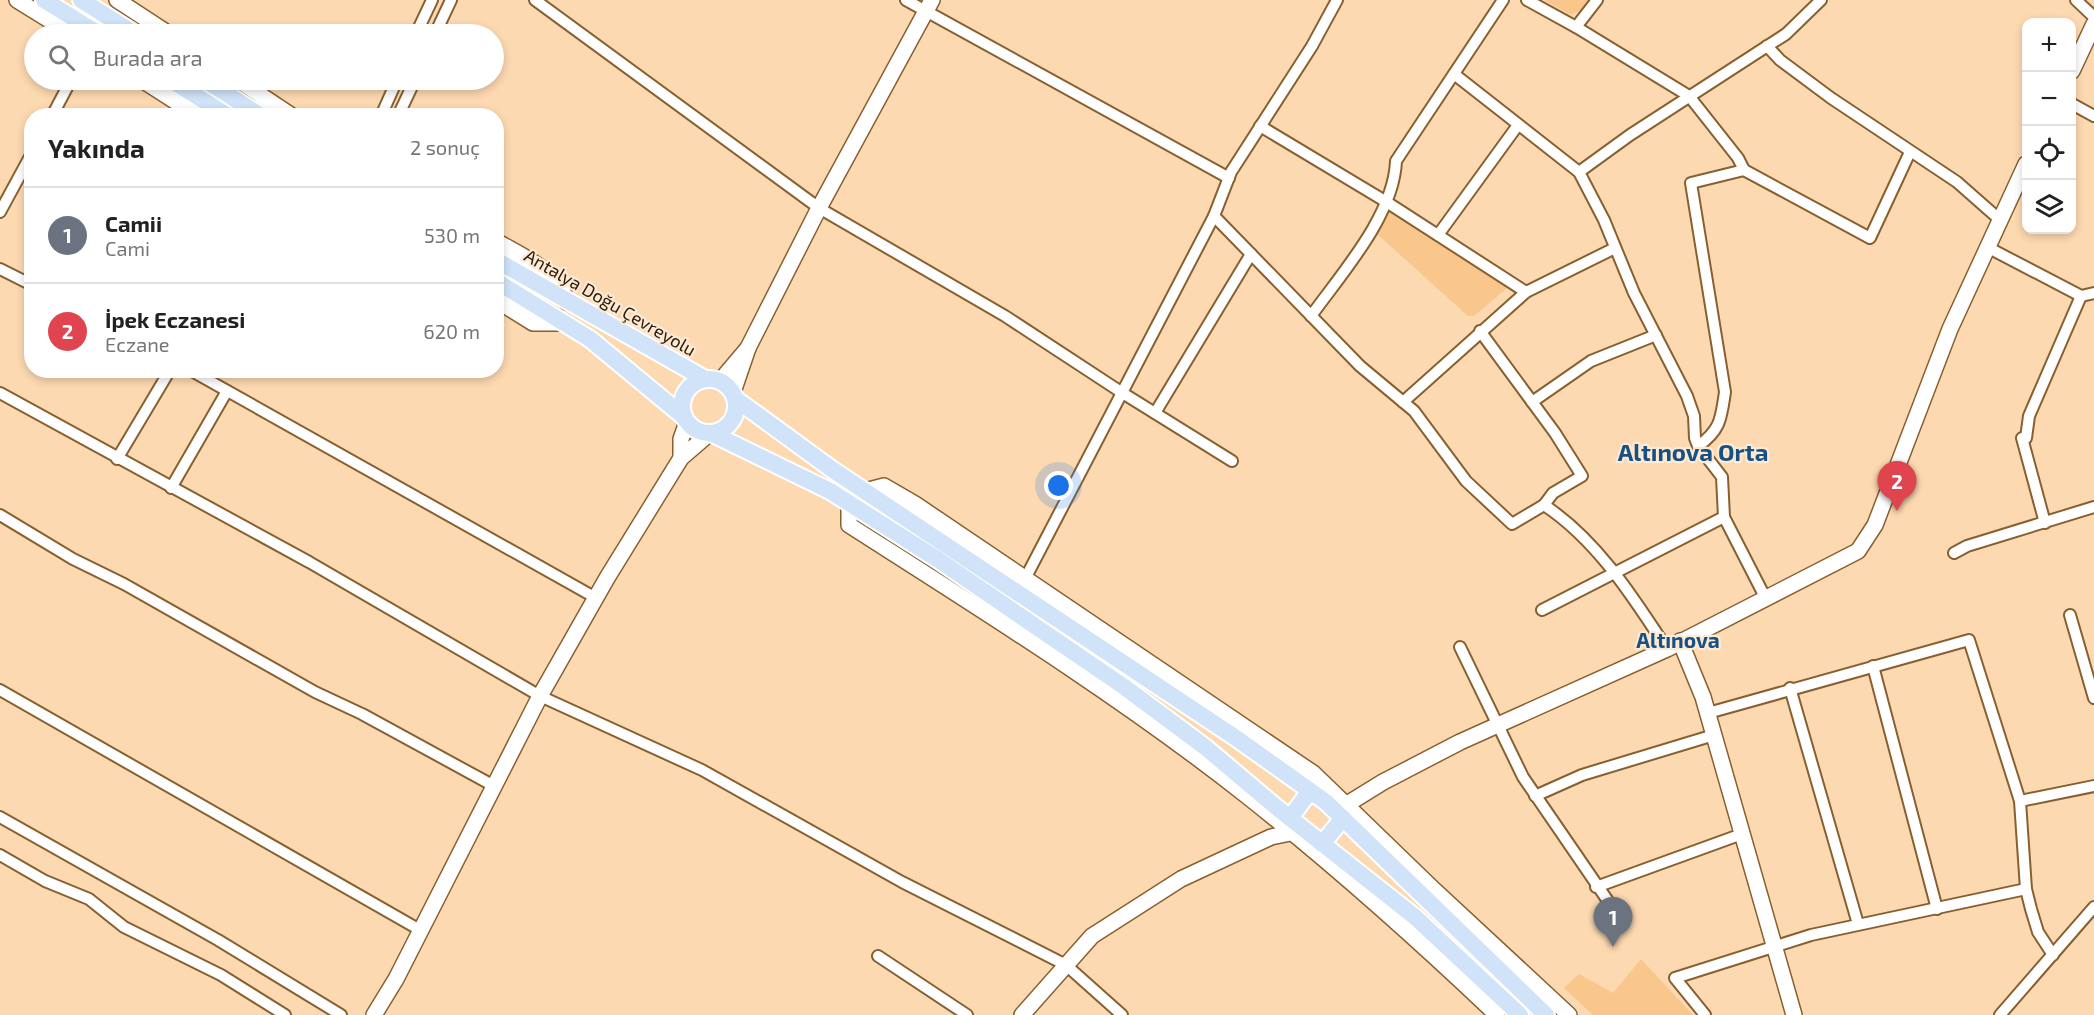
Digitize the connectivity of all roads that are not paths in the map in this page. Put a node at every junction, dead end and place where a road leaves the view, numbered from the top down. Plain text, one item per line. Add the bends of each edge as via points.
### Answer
1 (17, 0) edge
2 (44, 0) edge
3 (81, 0) edge
4 (432, 0) edge
5 (451, 0) edge
6 (535, 0) edge
7 (906, 0) edge
8 (1337, 0) edge
9 (1503, 0) edge
10 (1527, 0) edge
11 (1597, 0) edge
12 (1821, 0) edge
13 (2076, 0) edge
14 (120, 1) edge
15 (929, 6) edge
16 (2094, 17) edge
17 (56, 24) edge
18 (83, 24) edge
19 (119, 24) edge
20 (154, 24) edge
21 (421, 24) edge
22 (440, 24) edge
23 (2094, 24) edge
24 (1576, 27) junction
25 (1767, 46) junction
26 (2076, 62) edge
27 (1454, 74) junction
28 (66, 90) edge
29 (158, 90) edge
30 (187, 90) edge
31 (221, 90) edge
32 (253, 90) edge
33 (393, 90) edge
34 (410, 90) edge
35 (1689, 96) junction
36 (2076, 106) edge
37 (56, 108) edge
38 (186, 108) edge
39 (215, 108) edge
40 (249, 108) edge
41 (280, 108) edge
42 (385, 108) edge
43 (402, 108) edge
44 (2094, 116) edge
45 (1518, 125) junction
46 (1260, 126) junction
47 (1910, 152) junction
48 (24, 168) edge
49 (1744, 170) junction
50 (1579, 172) junction
51 (2022, 172) edge
52 (1229, 178) junction
53 (1385, 201) junction
54 (819, 208) junction
55 (0, 212) edge
56 (1214, 216) junction
57 (2000, 219) junction
58 (1438, 235) junction
59 (504, 246) edge
60 (1987, 247) junction
61 (1615, 248) junction
62 (1251, 254) junction
63 (504, 265) edge
64 (0, 268) edge
65 (24, 281) edge
66 (504, 286) edge
67 (1526, 292) junction
68 (2094, 293) edge
69 (2082, 296) junction
70 (567, 302) junction
71 (504, 305) edge
72 (1311, 316) junction
73 (564, 323) junction
74 (1480, 331) junction
75 (1656, 335) junction
76 (165, 378) edge
77 (204, 378) edge
78 (724, 388) junction
79 (227, 391) junction
80 (1121, 392) junction
81 (0, 393) edge
82 (1403, 402) junction
83 (1532, 402) junction
84 (1155, 413) junction
85 (685, 419) junction
86 (712, 433) junction
87 (1698, 446) junction
88 (681, 458) junction
89 (117, 459) junction
90 (1232, 460) dead end
91 (171, 488) junction
92 (865, 490) junction
93 (1544, 505) junction
94 (2094, 507) edge
95 (0, 515) edge
96 (1724, 517) junction
97 (2045, 523) junction
98 (1954, 553) dead end
99 (1615, 575) junction
100 (1026, 578) junction
101 (1765, 597) junction
102 (596, 598) junction
103 (1542, 610) dead end
104 (2070, 615) dead end
105 (1673, 645) junction
106 (1460, 647) dead end
107 (1873, 666) junction
108 (1790, 688) junction
109 (0, 690) edge
110 (540, 696) junction
111 (2094, 698) edge
112 (1708, 713) junction
113 (1498, 725) junction
114 (1714, 735) junction
115 (494, 786) junction
116 (2094, 786) edge
117 (1310, 791) junction
118 (1535, 796) junction
119 (2020, 801) junction
120 (1342, 811) junction
121 (0, 817) edge
122 (1294, 827) junction
123 (1742, 834) junction
124 (1322, 844) junction
125 (0, 855) edge
126 (1596, 887) junction
127 (2026, 889) junction
128 (2094, 907) edge
129 (1937, 909) junction
130 (1621, 920) dead end
131 (1858, 924) junction
132 (420, 930) junction
133 (1774, 945) junction
134 (2053, 955) junction
135 (878, 956) dead end
136 (1066, 965) junction
137 (285, 1015) edge
138 (341, 1015) edge
139 (374, 1015) edge
140 (967, 1015) edge
141 (1022, 1015) edge
142 (1122, 1015) edge
143 (1497, 1015) edge
144 (1520, 1015) edge
145 (1546, 1015) edge
146 (1569, 1015) edge
147 (1706, 1015) edge
148 (1794, 1015) edge
149 (2000, 1015) edge

1 - 17 street
2 - 18 main road
3 - 19 main road
4 - 21 street
5 - 22 street
6 - 54 street
7 - 15 street
8 - 46 street
9 - 27 street
10 - 24 street
11 - 24 street
12 - 25 street via 1786,34
13 - 16 street
14 - 20 street
15 - 52 street
15 - 54 street
23 - 26 street
24 - 35 street
25 - 35 street
25 - 47 street via 1822,92
27 - 45 street
27 - 53 street via 1396,161 1396,177
28 - 37 street
29 - 38 street
30 - 39 main road
31 - 40 main road
32 - 41 street
33 - 42 street
34 - 43 street
35 - 49 street
35 - 50 street
36 - 44 street
45 - 50 street
45 - 58 street
46 - 52 street
46 - 53 street
47 - 49 street via 1870,238
47 - 57 street via 1957,182
48 - 55 street
49 - 87 street via 1691,183 1725,392 1714,434
50 - 61 street
51 - 57 street
52 - 56 street
53 - 58 street
53 - 72 street via 1370,234
54 - 78 street
54 - 80 street via 1005,316
56 - 62 street
56 - 80 street
57 - 60 street
58 - 67 street
59 - 70 street via 556,281
60 - 69 street
60 - 101 street via 1950,329 1875,525 1858,551
61 - 67 street
61 - 75 street
62 - 72 street
62 - 84 street
63 - 70 main road, Antalya Doğu Çevreyolu
64 - 65 street
66 - 73 main road
67 - 74 street
68 - 69 street
69 - 97 street via 2029,416 2024,438
70 - 78 main road, Antalya Doğu Çevreyolu
71 - 73 street via 534,323
72 - 82 street via 1360,366
73 - 85 main road via 590,339
74 - 82 street
74 - 83 street
75 - 83 street via 1591,361
75 - 87 street via 1687,396
76 - 89 street
77 - 79 street
78 - 85 main road via 697,382 683,400
78 - 86 main road via 734,418
78 - 92 main road, Antalya Doğu Çevreyolu
79 - 91 street
79 - 102 street
80 - 84 street
80 - 100 street
81 - 89 street
82 - 93 street via 1466,481 1512,524
83 - 93 street via 1582,476 1553,493
84 - 90 street
85 - 86 main road via 697,430
85 - 88 street
86 - 88 street
86 - 122 main road via 830,491 937,559 1205,747
87 - 96 street via 1722,477
88 - 102 street
89 - 91 street
91 - 110 street via 309,562
92 - 100 street via 884,486
92 - 117 main road, Antalya Doğu Çevreyolu
93 - 99 street via 1561,516
94 - 97 street
95 - 115 street via 315,692
96 - 99 street
96 - 101 street
97 - 98 street
99 - 103 street
99 - 105 street
100 - 120 street via 1313,773
101 - 105 street
102 - 110 street
104 - 111 street
105 - 112 street
105 - 113 street
106 - 113 street
107 - 108 street
107 - 119 street via 1969,640
107 - 129 street
108 - 112 street
108 - 131 street
109 - 132 street
110 - 115 street
110 - 136 street via 702,770 902,882
112 - 114 street
113 - 118 street
113 - 120 street via 1383,782
114 - 118 street via 1582,775
114 - 123 street
115 - 132 street
116 - 119 street
117 - 120 main road, Antalya Doğu Çevreyolu
117 - 122 main road
118 - 126 street
119 - 127 street
120 - 124 main road
120 - 145 main road, Antalya Doğu Çevreyolu
120 - 146 street
121 - 138 street via 218,940
122 - 124 main road
122 - 136 street via 1181,879 1092,936
122 - 143 street
123 - 126 street
123 - 133 street
124 - 144 main road via 1414,917
125 - 137 street via 45,881 89,899 123,927 220,975
126 - 130 street
127 - 129 street
127 - 134 street via 2038,932
128 - 134 street
129 - 131 street
131 - 133 street
132 - 139 street
133 - 147 street via 1675,978
133 - 148 street
134 - 149 street
135 - 140 street
136 - 141 street
136 - 142 street

